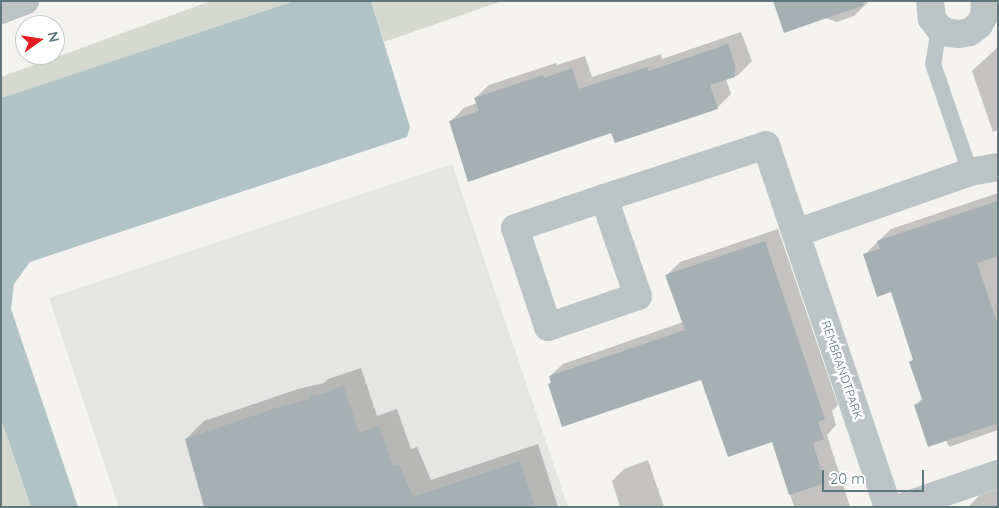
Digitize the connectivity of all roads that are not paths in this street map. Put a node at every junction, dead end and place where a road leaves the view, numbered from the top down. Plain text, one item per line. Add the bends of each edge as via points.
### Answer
1 (24, 1) edge
2 (930, 1) edge
3 (985, 1) edge
4 (1, 10) edge
5 (939, 28) junction
6 (998, 167) edge
7 (970, 172) junction
8 (604, 198) junction
9 (796, 233) junction
10 (998, 474) edge
11 (888, 507) edge
12 (902, 507) edge

1 - 4 street
2 - 5 street via 932,19
3 - 5 street via 984,16 970,32 949,33
5 - 7 lane via 932,64
6 - 7 street
7 - 9 street
8 - 8 street, REMBRANDTPARK via 515,228 548,327 638,296
8 - 9 street, REMBRANDTPARK via 766,145
9 - 11 street, REMBRANDTPARK
10 - 12 street

